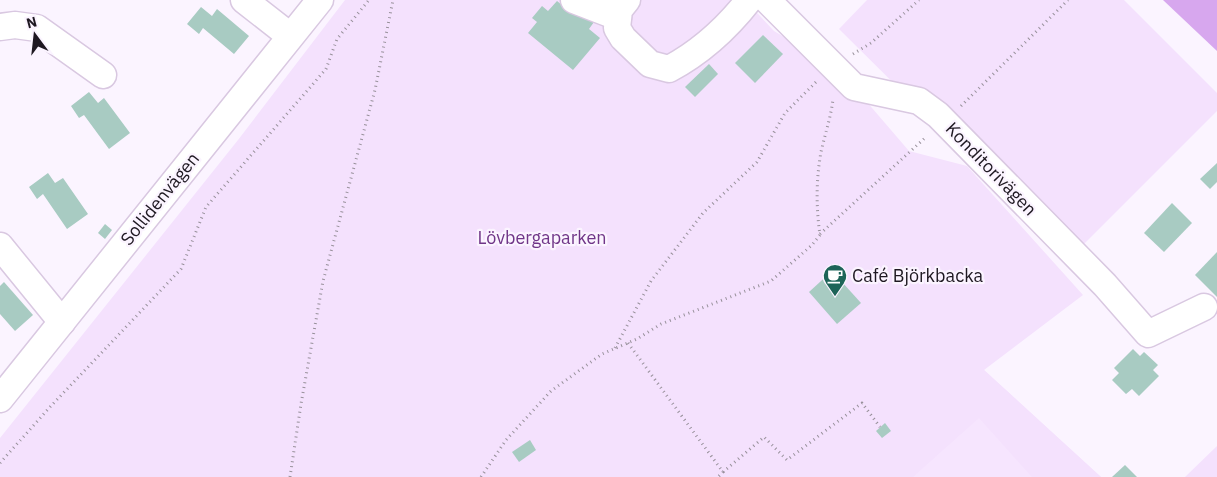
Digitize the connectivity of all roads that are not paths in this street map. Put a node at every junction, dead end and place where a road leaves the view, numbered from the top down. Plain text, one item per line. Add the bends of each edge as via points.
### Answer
1 (244, 0) edge
2 (320, 0) edge
3 (574, 0) edge
4 (750, 0) edge
5 (767, 0) edge
6 (622, 9) edge
7 (0, 27) edge
8 (290, 36) junction
9 (103, 75) dead end
10 (0, 246) edge
11 (1204, 307) dead end
12 (62, 322) junction
13 (0, 399) edge

1 - 8 street
2 - 8 street, Sollidenvägen
3 - 6 street
4 - 6 street via 732,22 687,60 669,69 650,64 623,38 617,28
5 - 11 street, Konditorivägen via 831,69 854,88 920,100 1105,286 1148,334
7 - 9 street via 37,28
8 - 12 street, Sollidenvägen
10 - 12 street
12 - 13 street, Sollidenvägen

